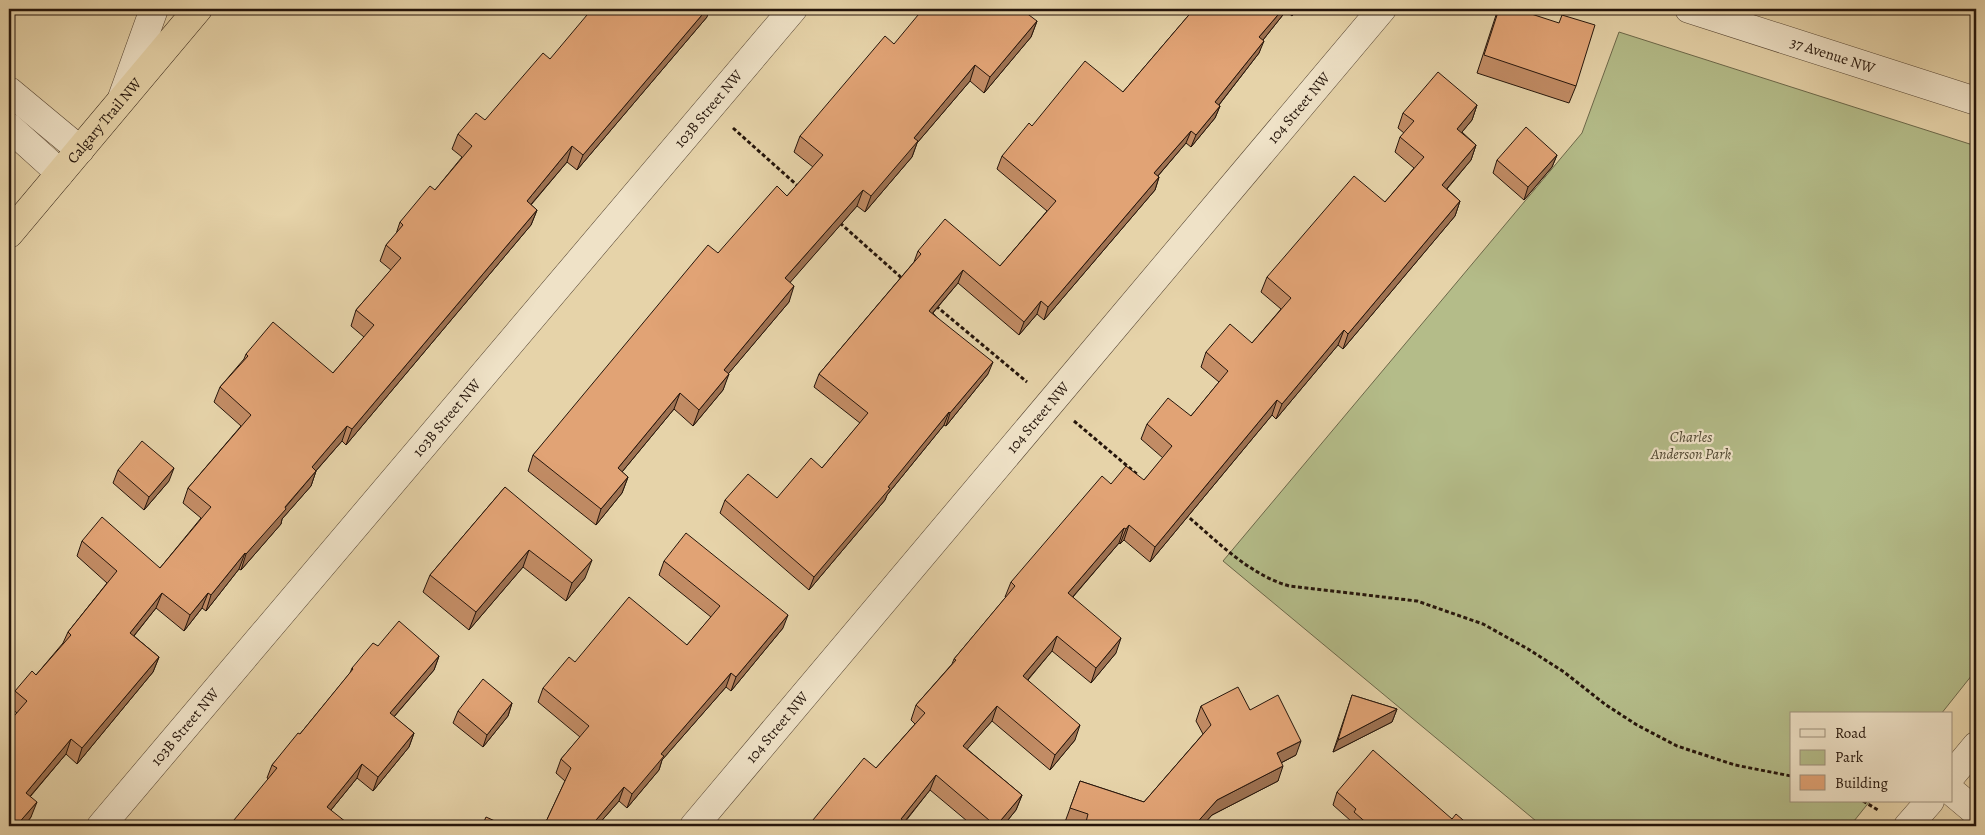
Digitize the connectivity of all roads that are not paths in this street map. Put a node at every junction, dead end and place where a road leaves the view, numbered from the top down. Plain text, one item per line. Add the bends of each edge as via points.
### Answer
1 (154, 9) edge
2 (198, 9) edge
3 (793, 9) edge
4 (1382, 9) edge
5 (1690, 9) edge
6 (9, 90) edge
7 (122, 99) junction
8 (1976, 101) edge
9 (9, 127) edge
10 (80, 150) junction
11 (60, 173) junction
12 (9, 234) edge
13 (1976, 746) edge
14 (1952, 775) edge
15 (1952, 792) edge
16 (1929, 802) edge
17 (1976, 812) edge
18 (101, 826) edge
19 (694, 826) edge
20 (1908, 826) edge

1 - 7 street
2 - 7 highway, Calgary Trail NW
3 - 18 street, 103B Street NW
4 - 19 street, 104 Street NW
5 - 8 street, 37 Avenue NW
6 - 10 street
7 - 10 highway, Calgary Trail NW
9 - 11 street
10 - 11 highway, Calgary Trail NW
11 - 12 highway, Calgary Trail NW
13 - 14 street
15 - 17 street
16 - 20 street

